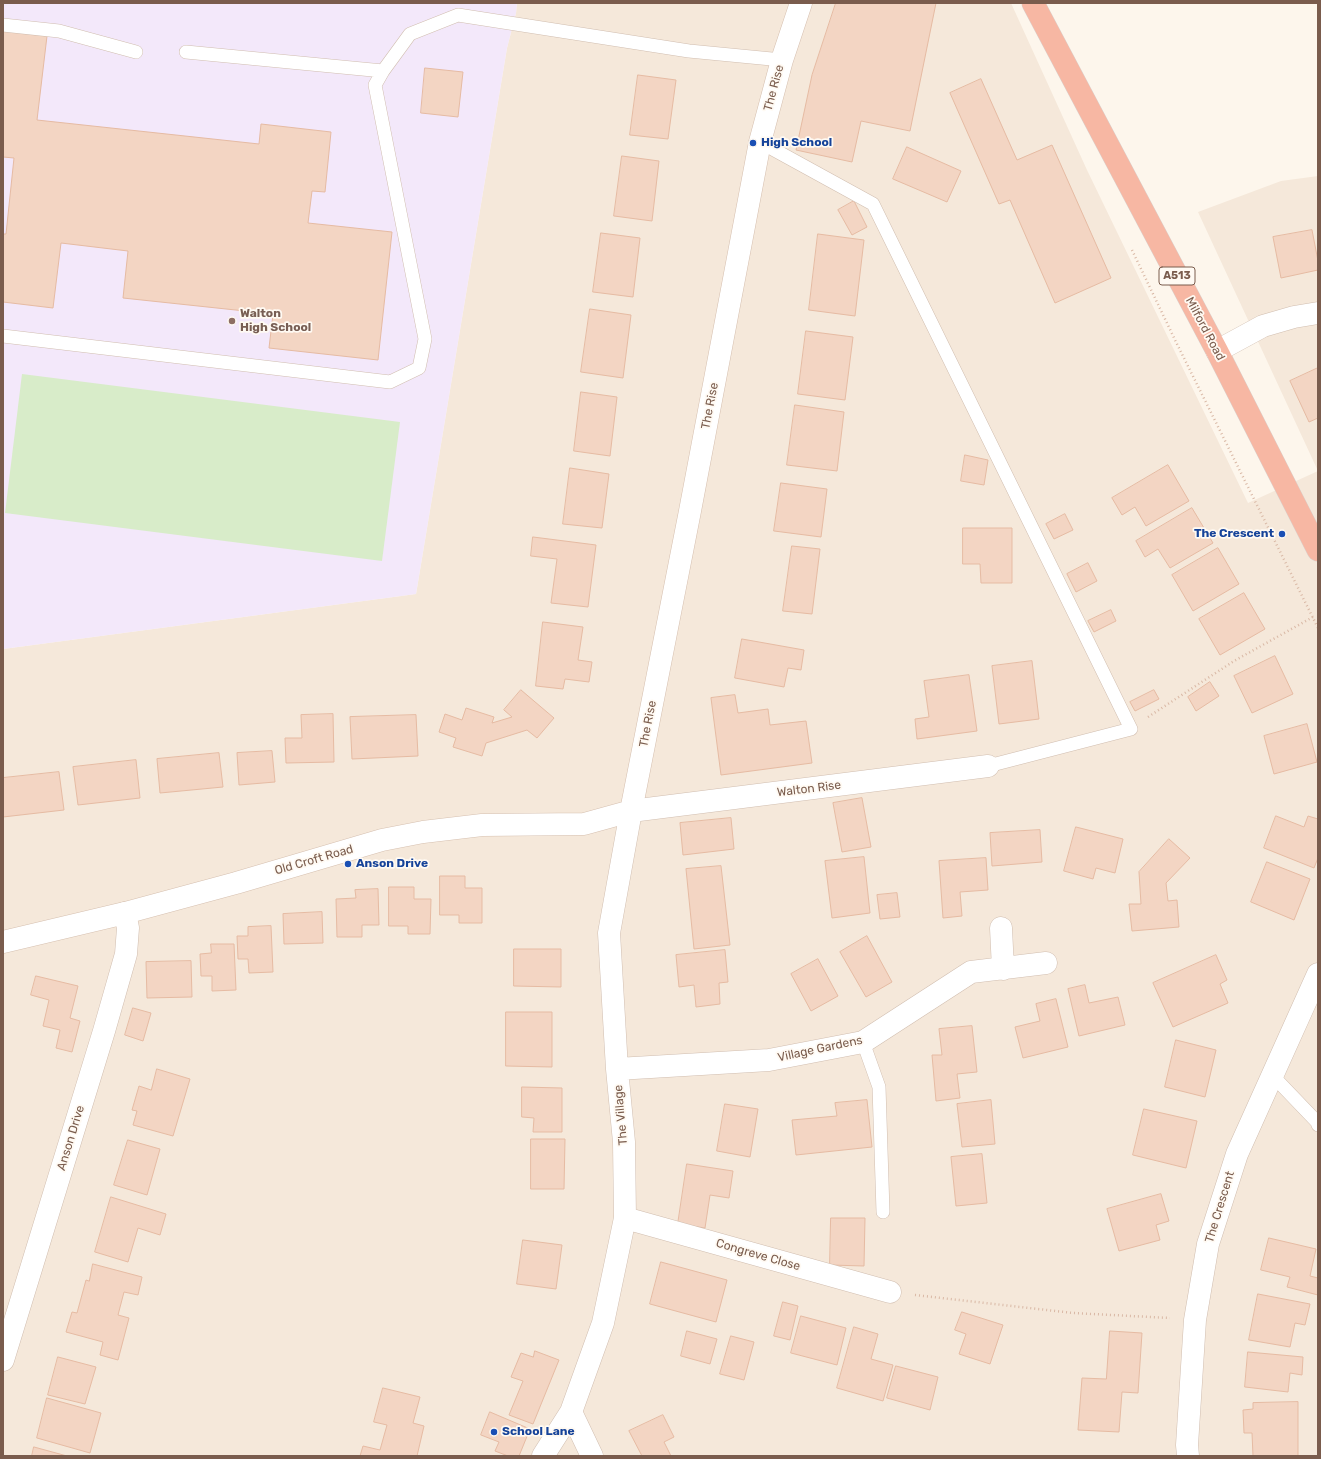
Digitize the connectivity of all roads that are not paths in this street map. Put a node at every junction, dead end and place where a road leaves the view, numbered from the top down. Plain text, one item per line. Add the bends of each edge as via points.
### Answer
1 (801, 3) edge
2 (1033, 3) edge
3 (3, 25) edge
4 (136, 52) dead end
5 (186, 52) dead end
6 (782, 60) junction
7 (383, 71) junction
8 (760, 142) junction
9 (1318, 313) edge
10 (3, 336) edge
11 (1216, 351) junction
12 (1318, 550) edge
13 (988, 766) joint
14 (631, 811) junction
15 (125, 913) junction
16 (1000, 928) dead end
17 (3, 942) edge
18 (1046, 963) dead end
19 (1003, 969) junction
20 (1318, 974) edge
21 (863, 1042) junction
22 (617, 1069) junction
23 (1272, 1075) junction
24 (1318, 1125) edge
25 (883, 1212) dead end
26 (625, 1218) junction
27 (890, 1292) road end
28 (3, 1360) edge
29 (571, 1412) junction
30 (543, 1456) edge
31 (592, 1456) edge
32 (1188, 1456) edge

1 - 6 street, The Rise
2 - 11 highway, Milford Road / A513
3 - 4 lane via 59,31
5 - 7 lane
6 - 7 lane via 689,51 458,15 410,34
6 - 8 street, The Rise
7 - 10 lane via 375,85 425,339 419,368 390,382
8 - 13 lane via 873,204 1131,729
8 - 14 street, The Rise
9 - 11 street via 1263,326
11 - 12 highway, Milford Road / A513
13 - 14 street, Walton Rise
14 - 15 street, Old Croft Road via 584,824 482,825 382,840
14 - 22 street, The Village via 609,933
15 - 17 street, Old Croft Road
15 - 28 street, Anson Drive via 128,928 126,954
16 - 19 street
18 - 19 street, Village Gardens
19 - 21 street, Village Gardens via 971,972
20 - 23 street, The Crescent
21 - 22 street, Village Gardens via 769,1060
21 - 25 lane via 879,1087
22 - 26 street, The Village via 624,1142
23 - 24 lane
23 - 32 street, The Crescent via 1237,1154 1211,1236 1195,1320
26 - 27 street, Congreve Close
26 - 29 street, The Village via 603,1323
29 - 30 street, The Village
29 - 31 street

